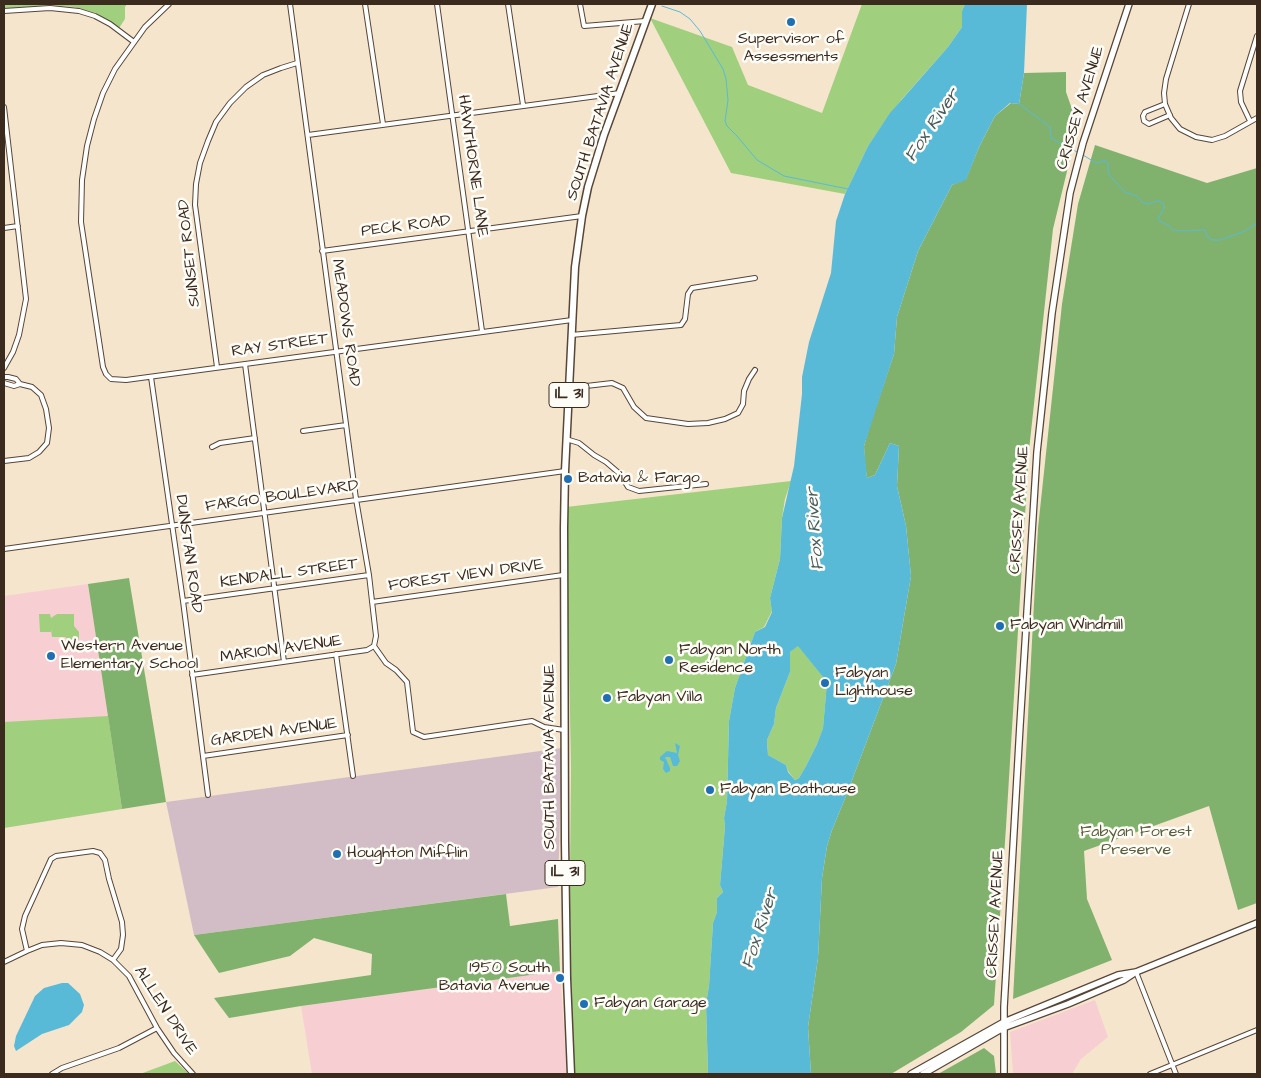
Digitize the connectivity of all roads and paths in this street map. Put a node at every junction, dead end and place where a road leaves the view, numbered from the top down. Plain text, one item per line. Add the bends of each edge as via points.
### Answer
1 (169, 4) edge
2 (290, 4) edge
3 (365, 4) edge
4 (437, 4) edge
5 (508, 4) edge
6 (580, 4) edge
7 (652, 4) edge
8 (1129, 4) edge
9 (1189, 4) edge
10 (4, 11) edge
11 (645, 21) junction
12 (1257, 36) edge
13 (134, 42) junction
14 (297, 63) junction
15 (620, 92) junction
16 (1165, 104) junction
17 (523, 105) junction
18 (4, 107) edge
19 (453, 115) junction
20 (1170, 115) junction
21 (1257, 118) edge
22 (1250, 121) junction
23 (383, 124) junction
24 (308, 135) junction
25 (582, 216) junction
26 (18, 226) junction
27 (4, 228) edge
28 (469, 232) junction
29 (322, 250) junction
30 (754, 278) dead end
31 (572, 320) junction
32 (482, 331) junction
33 (571, 335) junction
34 (337, 351) junction
35 (245, 364) junction
36 (217, 367) junction
37 (4, 368) edge
38 (755, 370) dead end
39 (4, 377) edge
40 (151, 377) junction
41 (4, 383) edge
42 (20, 384) junction
43 (569, 388) junction
44 (346, 425) junction
45 (303, 431) dead end
46 (255, 438) junction
47 (566, 439) junction
48 (212, 447) dead end
49 (4, 462) edge
50 (565, 471) junction
51 (706, 484) dead end
52 (356, 499) junction
53 (265, 512) junction
54 (172, 526) junction
55 (4, 549) edge
56 (563, 575) junction
57 (369, 576) junction
58 (274, 588) junction
59 (183, 601) junction
60 (372, 602) junction
61 (374, 646) junction
62 (336, 654) junction
63 (284, 662) junction
64 (192, 675) junction
65 (565, 730) junction
66 (348, 735) junction
67 (203, 756) junction
68 (354, 776) dead end
69 (208, 795) dead end
70 (1257, 923) edge
71 (27, 951) junction
72 (113, 960) junction
73 (4, 962) edge
74 (1136, 972) junction
75 (1004, 1025) junction
76 (157, 1028) junction
77 (1257, 1030) edge
78 (1173, 1065) junction
79 (929, 1067) junction
80 (52, 1074) edge
81 (192, 1074) edge
82 (571, 1074) edge
83 (911, 1074) edge
84 (923, 1074) edge
85 (1004, 1074) edge
86 (1150, 1074) edge
87 (1176, 1074) edge

1 - 13 street
2 - 14 street, MEADOWS ROAD
3 - 23 street
4 - 19 street, HAWTHORNE LANE
5 - 17 street
6 - 11 street via 584,26
7 - 11 main road, SOUTH BATAVIA AVENUE / IL 31
8 - 75 main road, CRISSEY AVENUE via 1070,193 1052,313 1037,452
9 - 16 street via 1166,79
10 - 13 street via 50,8 79,11 110,24
11 - 15 main road, SOUTH BATAVIA AVENUE / IL 31
12 - 22 street via 1240,91 1242,105
13 - 40 street, RAY STREET via 103,93 89,138 82,180 81,222 106,374 126,380
14 - 24 street, MEADOWS ROAD
14 - 36 street, SUNSET ROAD via 263,75 230,103 216,122 200,163 195,205
15 - 17 street
15 - 25 main road, SOUTH BATAVIA AVENUE / IL 31 via 597,158
16 - 20 street
16 - 20 street via 1145,112 1144,120 1149,124
17 - 19 street
18 - 26 street
19 - 23 street
19 - 28 street, HAWTHORNE LANE
20 - 22 street via 1180,129 1196,138 1212,140
21 - 22 street
23 - 24 street
24 - 29 street, MEADOWS ROAD
25 - 28 street, PECK ROAD
25 - 31 main road, SOUTH BATAVIA AVENUE / IL 31
26 - 27 street
26 - 37 street via 26,299 19,335
28 - 29 street, PECK ROAD
28 - 32 street, HAWTHORNE LANE
29 - 34 street, MEADOWS ROAD
30 - 33 street via 692,288 688,294 686,319 681,325
31 - 32 street, RAY STREET
31 - 33 main road, SOUTH BATAVIA AVENUE / IL 31
32 - 34 street, RAY STREET
33 - 43 main road, SOUTH BATAVIA AVENUE / IL 31
34 - 35 street, RAY STREET
34 - 44 street, MEADOWS ROAD
35 - 36 street, RAY STREET
35 - 46 street
36 - 40 street, RAY STREET
38 - 43 street via 749,378 738,413 708,423 688,424 646,418 634,407 623,388 612,383
39 - 42 street via 16,379
40 - 54 street, DUNSTAN ROAD
41 - 42 street
42 - 49 street via 32,387 41,395 49,428 46,443 40,452 29,458
43 - 47 main road, SOUTH BATAVIA AVENUE / IL 31
44 - 45 street
44 - 52 street, MEADOWS ROAD
46 - 48 street
46 - 53 street
47 - 50 main road, SOUTH BATAVIA AVENUE / IL 31
47 - 51 street via 579,443 610,465 628,487 639,491
50 - 52 street, FARGO BOULEVARD
50 - 56 main road, SOUTH BATAVIA AVENUE / IL 31
52 - 53 street, FARGO BOULEVARD
52 - 57 street, MEADOWS ROAD
53 - 54 street, FARGO BOULEVARD
53 - 58 street
54 - 55 street, FARGO BOULEVARD
54 - 59 street, DUNSTAN ROAD
56 - 60 street, FOREST VIEW DRIVE
56 - 65 main road, SOUTH BATAVIA AVENUE / IL 31
57 - 58 street, KENDALL STREET
57 - 60 street, MEADOWS ROAD
58 - 59 street, KENDALL STREET
58 - 63 street
59 - 64 street, DUNSTAN ROAD
60 - 61 street, MEADOWS ROAD
61 - 62 street, MARION AVENUE
61 - 65 street via 386,663 408,682 413,732 424,737 532,721 544,727
62 - 63 street, MARION AVENUE
62 - 66 street
63 - 64 street, MARION AVENUE
64 - 67 street, DUNSTAN ROAD
65 - 82 main road, SOUTH BATAVIA AVENUE / IL 31
66 - 67 street, GARDEN AVENUE
66 - 68 street
67 - 69 street, DUNSTAN ROAD
70 - 74 main road
71 - 72 street, ALLEN DRIVE via 61,943 82,945
71 - 72 street via 22,929 25,916 51,859 93,851 100,853 105,860 122,922 121,949
71 - 73 street, ALLEN DRIVE
72 - 76 street, ALLEN DRIVE via 129,976
74 - 75 main road via 1116,984
74 - 78 street
75 - 79 main road
75 - 85 main road, CRISSEY AVENUE
76 - 80 street via 119,1048
76 - 81 street, ALLEN DRIVE
77 - 78 street
78 - 86 street
78 - 87 street
79 - 83 main road
79 - 84 main road

